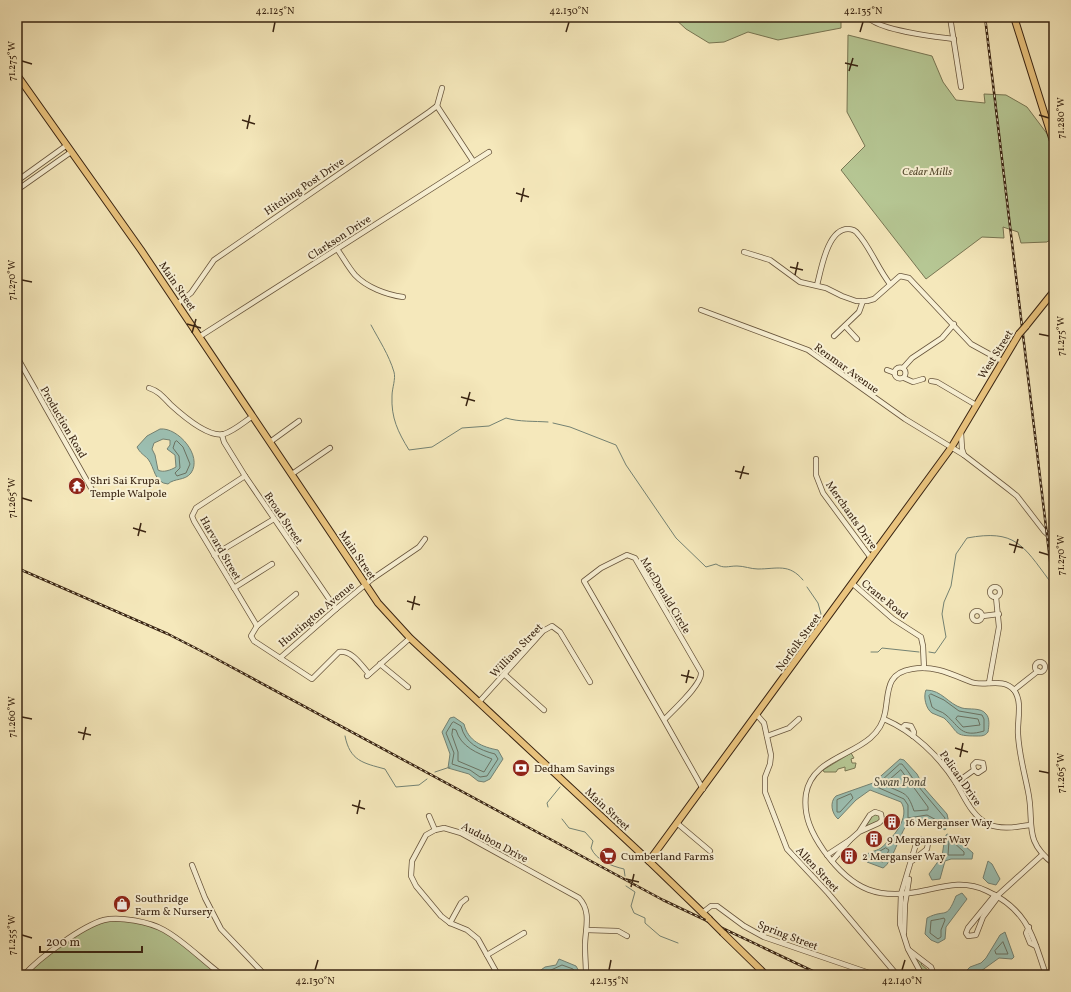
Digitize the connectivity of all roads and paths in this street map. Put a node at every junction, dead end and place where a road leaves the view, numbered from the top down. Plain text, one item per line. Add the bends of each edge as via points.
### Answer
1 (868, 17) edge
2 (950, 17) edge
3 (1014, 17) edge
4 (954, 39) junction
5 (17, 75) edge
6 (961, 87) dead end
7 (442, 88) dead end
8 (437, 106) junction
9 (1054, 144) edge
10 (67, 145) junction
11 (71, 152) junction
12 (488, 152) dead end
13 (473, 161) junction
14 (17, 181) edge
15 (17, 190) edge
16 (337, 249) junction
17 (744, 252) dead end
18 (890, 284) junction
19 (817, 286) junction
20 (1054, 291) edge
21 (403, 297) dead end
22 (863, 301) junction
23 (177, 304) junction
24 (701, 310) dead end
25 (954, 324) junction
26 (845, 326) junction
27 (834, 336) dead end
28 (199, 337) junction
29 (857, 338) dead end
30 (17, 357) edge
31 (1002, 361) junction
32 (903, 368) junction
33 (887, 370) dead end
34 (895, 373) junction
35 (904, 378) junction
36 (923, 379) dead end
37 (931, 381) dead end
38 (149, 388) dead end
39 (976, 405) junction
40 (253, 416) junction
41 (299, 422) dead end
42 (961, 433) junction
43 (222, 435) junction
44 (270, 442) junction
45 (330, 448) dead end
46 (951, 448) junction
47 (964, 455) junction
48 (816, 458) dead end
49 (292, 474) junction
50 (245, 476) junction
51 (95, 495) dead end
52 (274, 519) junction
53 (425, 539) dead end
54 (1054, 540) edge
55 (214, 555) junction
56 (871, 558) junction
57 (272, 564) dead end
58 (852, 584) junction
59 (365, 585) junction
60 (234, 588) junction
61 (296, 594) dead end
62 (996, 597) dead end
63 (336, 609) junction
64 (999, 614) junction
65 (983, 616) dead end
66 (257, 626) junction
67 (410, 638) junction
68 (280, 658) junction
69 (380, 664) junction
70 (924, 668) junction
71 (1038, 671) dead end
72 (504, 674) junction
73 (590, 682) dead end
74 (990, 683) junction
75 (408, 688) dead end
76 (1014, 690) junction
77 (479, 702) junction
78 (544, 710) dead end
79 (757, 715) junction
80 (799, 719) dead end
81 (884, 719) junction
82 (664, 720) junction
83 (767, 736) junction
84 (974, 770) dead end
85 (956, 782) junction
86 (703, 789) junction
87 (429, 816) dead end
88 (678, 824) junction
89 (1030, 825) junction
90 (435, 830) junction
91 (859, 832) junction
92 (850, 840) junction
93 (710, 851) dead end
94 (827, 855) junction
95 (1042, 855) junction
96 (649, 861) junction
97 (832, 861) junction
98 (912, 861) junction
99 (1054, 864) edge
100 (192, 865) dead end
101 (903, 894) junction
102 (997, 896) junction
103 (466, 899) dead end
104 (702, 913) junction
105 (982, 916) dead end
106 (450, 923) junction
107 (587, 930) junction
108 (524, 934) dead end
109 (627, 936) dead end
110 (908, 949) junction
111 (487, 955) junction
112 (24, 975) edge
113 (222, 975) edge
114 (265, 975) edge
115 (498, 975) edge
116 (586, 975) edge
117 (660, 975) edge
118 (695, 975) edge
119 (766, 975) edge
120 (875, 975) edge
121 (897, 975) edge
122 (922, 975) edge
123 (934, 975) edge
124 (1046, 975) edge

1 - 4 street via 878,25
2 - 4 street
3 - 9 main road
4 - 6 street
5 - 10 main road, Main Street
7 - 8 street
8 - 13 street
8 - 23 street, Hitching Post Drive via 214,260 191,293
10 - 11 main road, Main Street
10 - 14 street
11 - 15 street
11 - 23 main road, Main Street
12 - 13 street, Clarkson Drive
13 - 16 street, Clarkson Drive
16 - 21 street via 362,282 393,296
16 - 28 street, Clarkson Drive
17 - 19 street via 770,260 800,282
18 - 19 street via 862,239 849,229 837,234 830,242
18 - 22 street via 874,299
18 - 25 street via 900,276 909,278
19 - 22 street
20 - 31 main road, West Street, bridge via 1019,334
22 - 26 street via 860,312
23 - 28 main road, Main Street
24 - 46 street, Renmar Avenue via 808,350 884,406
25 - 31 street via 975,346
25 - 32 street via 942,338 916,355
26 - 27 street
26 - 29 street
28 - 40 main road, Main Street
30 - 51 street, Production Road
31 - 39 main road, West Street
32 - 34 street via 898,368
32 - 35 street via 906,373
33 - 34 street
34 - 35 street via 898,379
35 - 36 street via 909,382
37 - 39 street
38 - 43 street via 159,393 195,424 208,432
39 - 42 main road, West Street
40 - 43 street
40 - 44 main road, Main Street
41 - 44 street
42 - 46 main road, Norfolk Street
42 - 47 street
43 - 50 street, Broad Street
44 - 49 main road, Main Street
45 - 49 street
46 - 47 street
46 - 56 main road, Norfolk Street
47 - 54 street via 1017,496
48 - 56 street, Merchants Drive via 816,475 823,493
49 - 59 main road, Main Street
50 - 52 street, Broad Street
50 - 55 street, Harvard Street via 196,508 192,516
52 - 55 street
52 - 63 street, Broad Street
53 - 59 street, Huntington Avenue via 419,547
55 - 60 street, Harvard Street
56 - 58 main road, Norfolk Street
57 - 60 street
58 - 70 street, Crane Road via 893,619 921,637
58 - 79 main road, Norfolk Street
59 - 63 street, Huntington Avenue
59 - 67 main road, Main Street
60 - 66 street, Harvard Street
61 - 66 street
62 - 64 street
63 - 68 street, Huntington Avenue
64 - 65 street
64 - 74 street
66 - 68 street via 251,638
67 - 69 street
67 - 77 main road, Main Street
68 - 69 street via 312,679 339,652 345,651 352,655 368,675
69 - 75 street
70 - 74 street via 948,672 974,683
70 - 81 street via 906,670 895,676 888,688
71 - 76 street
72 - 73 street, William Street via 543,631 554,626 562,634
72 - 77 street, William Street
72 - 78 street
74 - 76 street via 1001,683
76 - 89 street via 1019,705 1019,750 1029,796
77 - 96 main road, Main Street
79 - 83 street, Allen Street via 764,723
79 - 86 main road, Norfolk Street
80 - 83 street via 790,728
81 - 85 street, Pelican Drive via 913,736 935,756
81 - 94 street via 870,740 819,769 808,784 805,802 808,822
82 - 82 street, MacDonald Circle via 584,581 601,568 627,555 635,558 702,675 698,683
82 - 86 street, MacDonald Circle
83 - 121 street, Allen Street via 771,760 765,777 765,792 787,848
84 - 85 street
85 - 89 street, Pelican Drive via 975,814 987,824 1000,828
86 - 88 main road, Norfolk Street
87 - 90 street
88 - 93 street
88 - 96 main road, Norfolk Street
89 - 95 street via 1033,840
90 - 106 street via 426,836 413,858 411,876 439,914
90 - 107 street, Audubon Drive via 445,828 457,831 572,893 586,907
91 - 91 street via 880,823 880,814 875,812 870,815
91 - 92 street
92 - 94 street
92 - 97 street
94 - 97 street
95 - 99 street
95 - 102 street
96 - 104 main road, Main Street
97 - 101 street via 865,889
98 - 98 street via 928,846 927,841 922,839 916,844
98 - 101 street
100 - 114 street via 221,929
101 - 102 street via 963,884 978,887
101 - 110 street via 904,936
102 - 105 street
102 - 124 street via 1022,917 1029,927
103 - 106 street
104 - 119 main road, Main Street, bridge
104 - 120 street, Spring Street via 711,906 717,906 764,937
106 - 111 street via 472,934
107 - 109 street via 618,931
107 - 116 street, Audubon Drive
108 - 111 street
110 - 122 street
110 - 123 street via 931,967
111 - 115 street
112 - 113 street via 47,953 87,928 104,920 116,919 145,923 164,930
117 - 118 street

